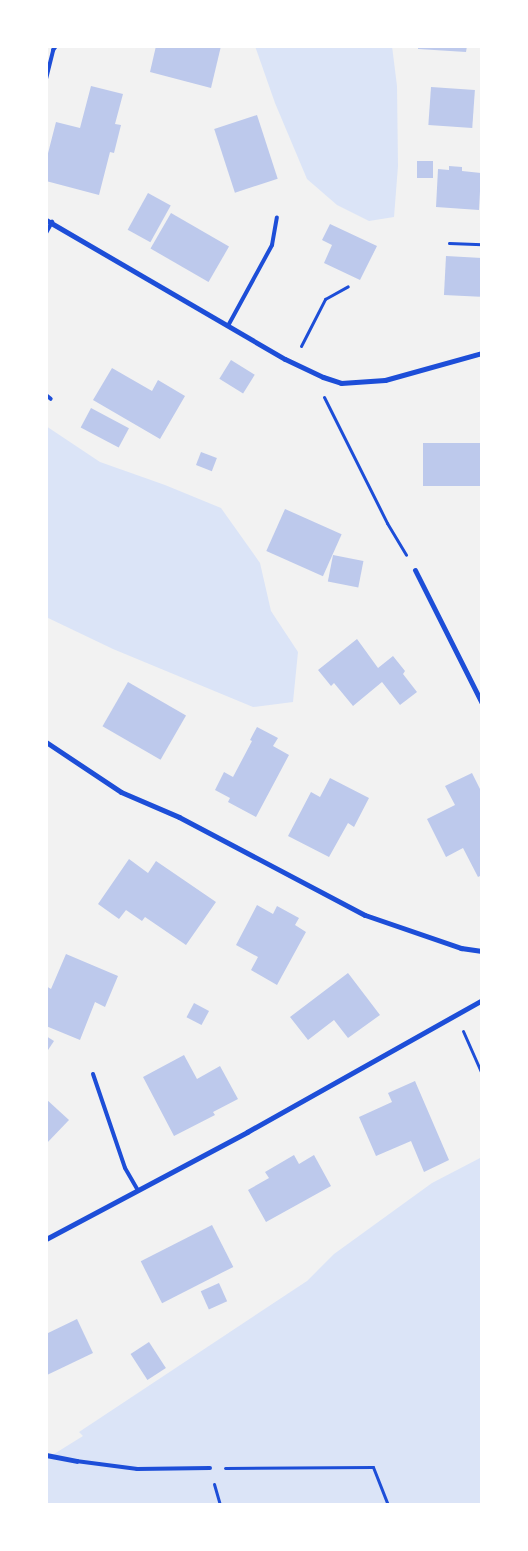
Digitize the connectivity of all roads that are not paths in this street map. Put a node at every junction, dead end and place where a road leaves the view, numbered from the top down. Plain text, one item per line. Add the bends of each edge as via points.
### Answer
1 (56, 46) edge
2 (46, 79) edge
3 (277, 217) dead end
4 (49, 221) edge
5 (46, 233) edge
6 (229, 324) junction
7 (482, 353) edge
8 (46, 395) edge
9 (51, 399) dead end
10 (415, 570) road end
11 (482, 703) edge
12 (46, 742) edge
13 (482, 951) edge
14 (482, 1000) edge
15 (93, 1074) dead end
16 (137, 1190) junction
17 (46, 1239) edge
18 (46, 1456) edge
19 (76, 1461) joint
20 (210, 1468) road end

1 - 2 lane
3 - 6 lane via 272,246
4 - 5 lane
4 - 6 street
6 - 7 street via 293,362 341,383 385,380
8 - 9 lane
10 - 11 street
12 - 13 street via 121,792 187,821 365,915 460,948
14 - 16 street
15 - 16 lane via 125,1168
16 - 17 street
18 - 19 street
19 - 20 lane via 137,1469

